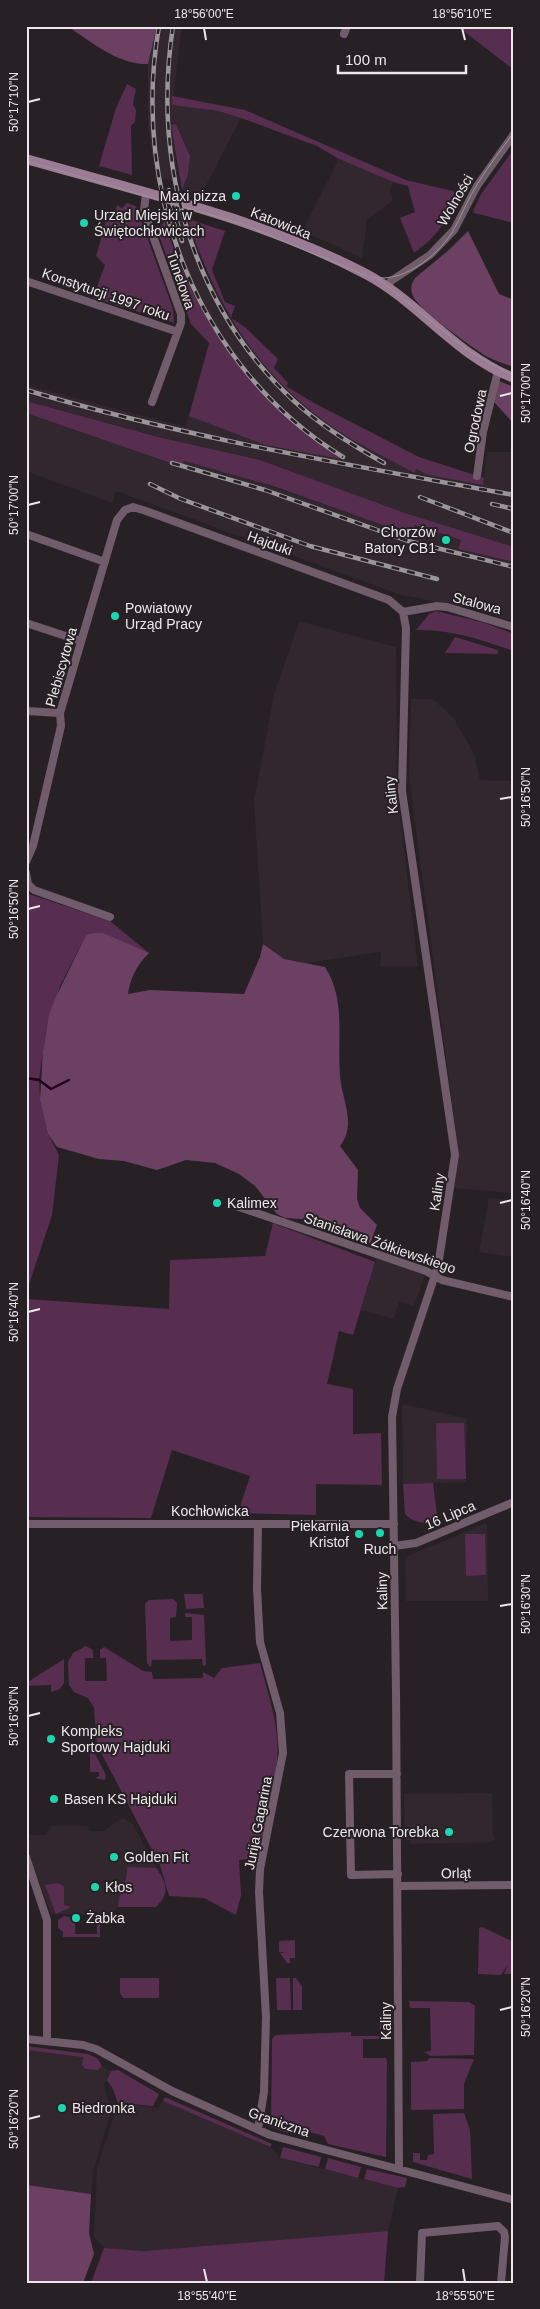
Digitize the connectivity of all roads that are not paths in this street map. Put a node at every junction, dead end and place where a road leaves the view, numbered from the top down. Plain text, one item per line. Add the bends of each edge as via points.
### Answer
1 (347, 26) edge
2 (344, 34) dead end
3 (514, 134) edge
4 (26, 158) edge
5 (146, 193) junction
6 (26, 281) edge
7 (386, 287) junction
8 (178, 332) junction
9 (498, 371) junction
10 (514, 378) edge
11 (152, 402) dead end
12 (477, 476) dead end
13 (124, 510) joint
14 (26, 534) edge
15 (105, 562) junction
16 (403, 612) junction
17 (26, 623) edge
18 (514, 626) edge
19 (81, 641) junction
20 (26, 711) edge
21 (60, 713) junction
22 (26, 862) edge
23 (26, 873) edge
24 (110, 917) dead end
25 (239, 1207) dead end
26 (435, 1276) junction
27 (514, 1297) edge
28 (514, 1502) edge
29 (26, 1524) edge
30 (258, 1524) junction
31 (394, 1524) junction
32 (394, 1546) junction
33 (397, 1774) junction
34 (26, 1858) edge
35 (398, 1874) junction
36 (514, 1885) edge
37 (398, 1886) junction
38 (26, 2038) edge
39 (47, 2041) junction
40 (258, 2129) junction
41 (399, 2168) junction
42 (514, 2200) edge
43 (420, 2283) edge
44 (501, 2283) edge

1 - 2 street
3 - 7 street, Wolności via 477,186 454,230 430,255
4 - 5 street, Katowicka
5 - 7 street, Katowicka via 268,230 353,268
5 - 8 street, Tunelowa via 144,212 180,307
6 - 8 street, Konstytucji 1997 roku
7 - 9 street, Katowicka via 468,352
8 - 11 street, Tunelowa
9 - 10 street, Katowicka
9 - 12 street, Ogrodowa via 483,432
13 - 15 street, Plebiscytowa
13 - 16 street, Hajduki via 133,507 146,511 389,600
14 - 15 street
15 - 19 street, Plebiscytowa
16 - 18 street, Stalowa via 447,607
16 - 26 street, Kaliny via 406,628 402,792 455,1154
17 - 19 street
19 - 21 street, Plebiscytowa
20 - 21 street
21 - 22 street, Plebiscytowa via 61,726 33,846
23 - 24 street via 28,884 34,890
25 - 26 street, Stanisława Żółkiewskiego
26 - 27 street, Stanisława Żółkiewskiego
26 - 31 street, Kaliny via 397,1389 392,1417
28 - 32 street, 16 Lipca via 416,1543
29 - 30 street, Kochłowicka
30 - 31 street, Kochłowicka
30 - 40 street, Jurija Gagarina via 260,1642 280,1713 283,1748 278,1788 260,1869 266,2017 264,2092
31 - 32 street, Kaliny
32 - 33 street, Kaliny
33 - 35 street, Kaliny
33 - 35 street via 349,1774 351,1874
34 - 39 street via 47,1920
35 - 37 street, Kaliny
36 - 37 street, Orląt
37 - 41 street, Kaliny
38 - 39 street, Graniczna
39 - 40 street, Graniczna via 96,2049 172,2091
40 - 41 street, Graniczna
41 - 42 street, Graniczna
43 - 44 street via 422,2233 498,2226 505,2237

